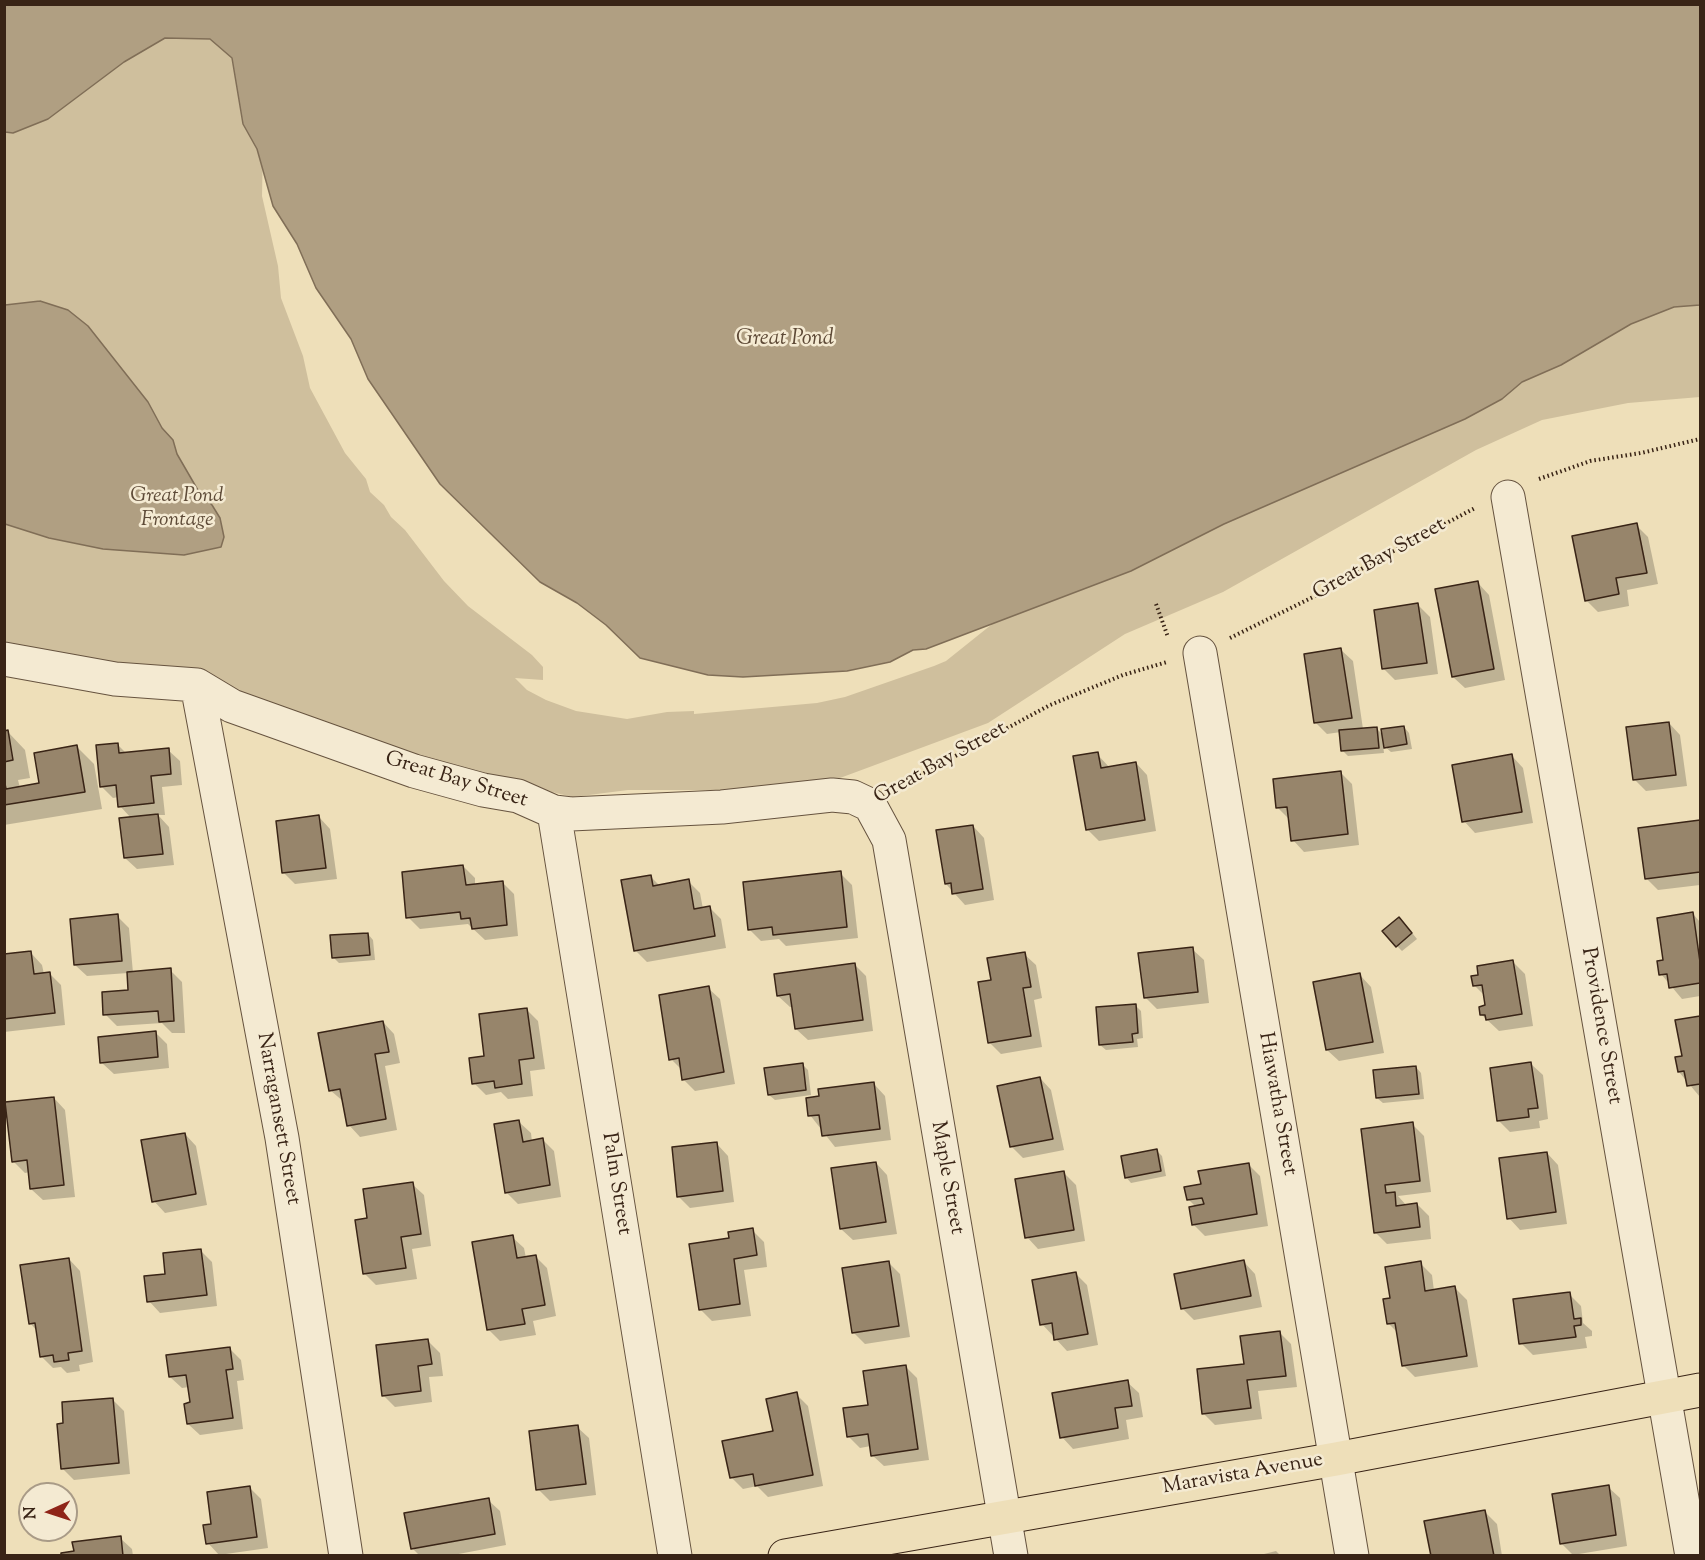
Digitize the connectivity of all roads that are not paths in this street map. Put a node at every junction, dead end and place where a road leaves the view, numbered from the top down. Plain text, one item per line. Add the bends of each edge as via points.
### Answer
1 (1508, 496) road end
2 (1200, 653) road end
3 (4, 659) edge
4 (197, 685) junction
5 (870, 805) joint
6 (554, 812) junction
7 (1701, 1390) edge
8 (1664, 1396) junction
9 (1336, 1459) junction
10 (1005, 1517) junction
11 (346, 1556) edge
12 (675, 1556) edge
13 (785, 1556) edge
14 (1011, 1556) edge
15 (1352, 1556) edge
16 (1692, 1556) edge

1 - 8 street, Providence Street
2 - 9 street, Hiawatha Street
3 - 4 street, Great Bay Street via 115,680
4 - 6 street, Great Bay Street via 232,706 393,764 518,796
4 - 11 street, Narragansett Street via 282,1138
5 - 6 street, Great Bay Street via 853,797 832,795 722,807
5 - 10 street, Maple Street via 889,840
6 - 12 street, Palm Street
7 - 8 main road, Maravista Avenue
8 - 9 main road, Maravista Avenue
8 - 16 street, Providence Street
9 - 10 main road, Maravista Avenue
9 - 15 street, Hiawatha Street
10 - 13 main road, Maravista Avenue
10 - 14 street, Maple Street

